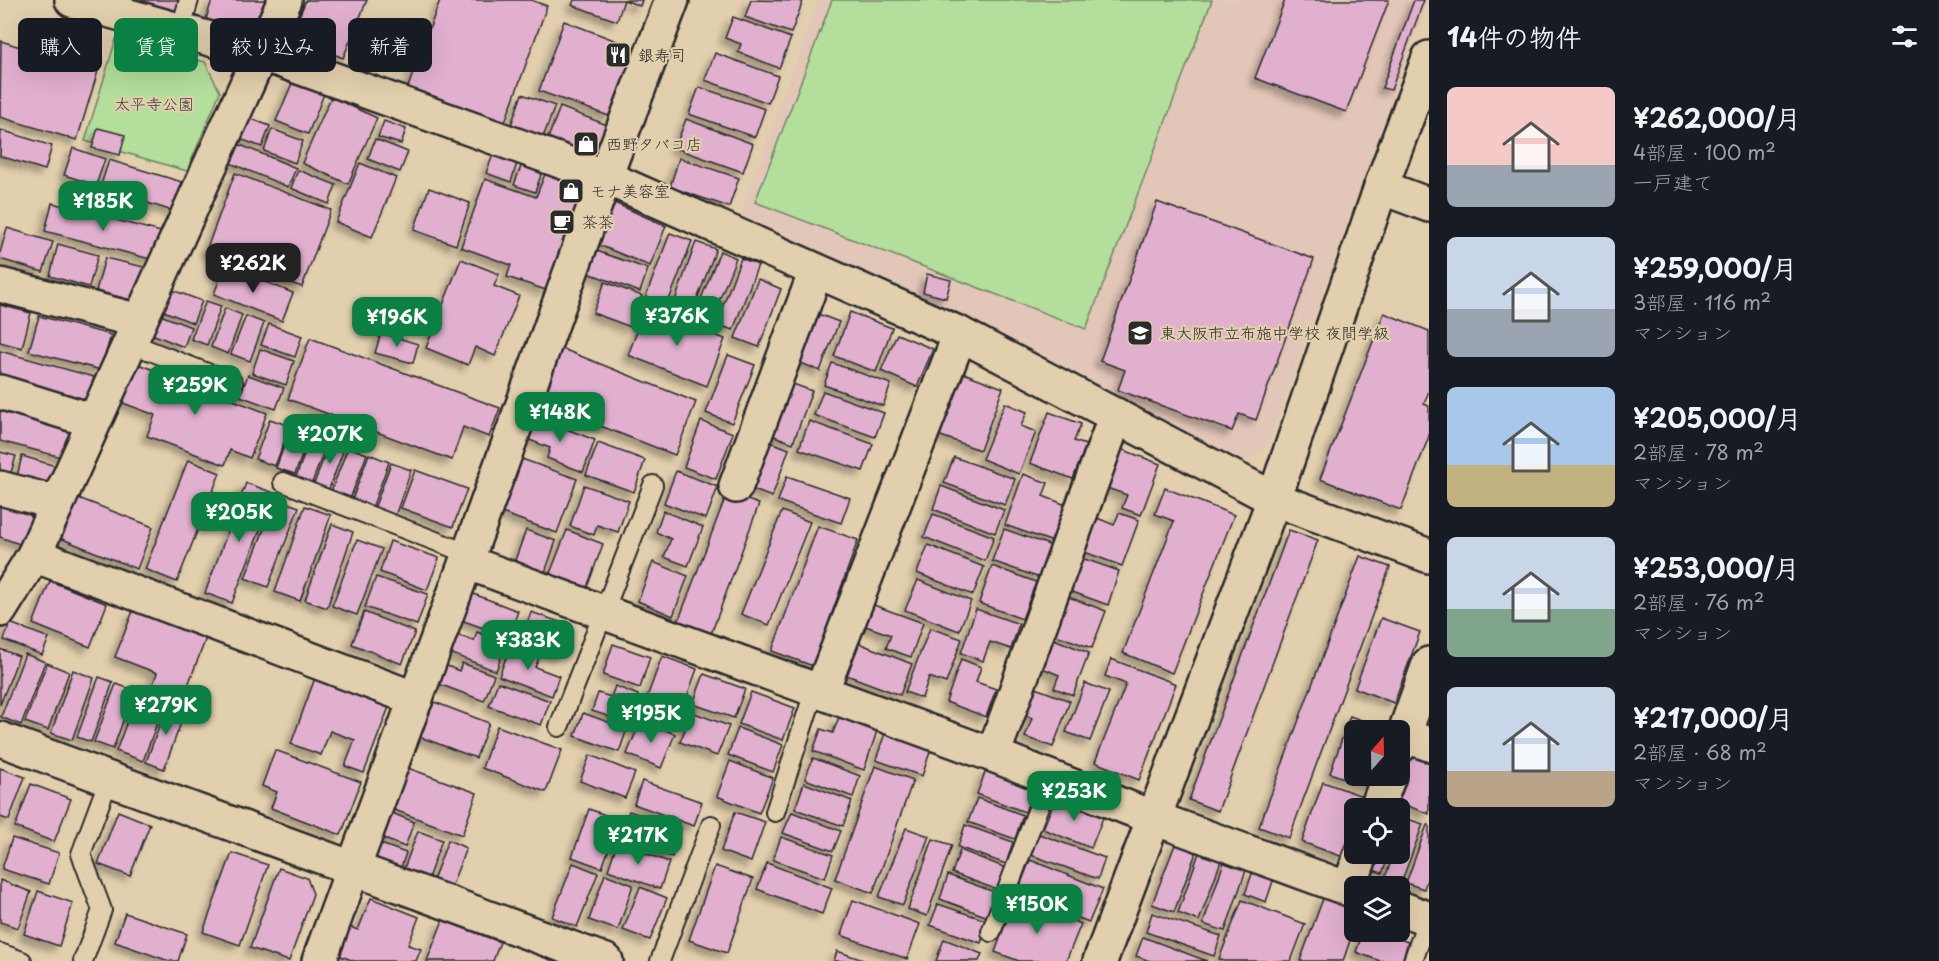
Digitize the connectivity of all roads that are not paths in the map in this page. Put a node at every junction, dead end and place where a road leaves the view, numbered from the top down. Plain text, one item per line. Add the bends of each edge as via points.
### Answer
1 (73, 0) edge
2 (285, 0) edge
3 (672, 0) edge
4 (185, 15) edge
5 (276, 18) edge
6 (210, 27) edge
7 (1429, 58) edge
8 (251, 72) edge
9 (315, 72) edge
10 (605, 177) junction
11 (1381, 188) junction
12 (1429, 205) edge
13 (816, 271) junction
14 (0, 285) edge
15 (134, 332) junction
16 (960, 334) junction
17 (233, 383) dead end
18 (0, 392) edge
19 (1116, 415) junction
20 (94, 421) junction
21 (283, 482) dead end
22 (653, 485) dead end
23 (736, 486) dead end
24 (0, 488) edge
25 (1274, 499) junction
26 (57, 503) junction
27 (34, 555) junction
28 (1429, 556) edge
29 (468, 558) junction
30 (0, 610) edge
31 (602, 612) junction
32 (1429, 664) edge
33 (818, 691) junction
34 (416, 699) junction
35 (559, 728) dead end
36 (0, 739) edge
37 (1411, 742) edge
38 (993, 755) junction
39 (1050, 777) junction
40 (109, 779) junction
41 (775, 812) dead end
42 (1154, 818) junction
43 (711, 825) dead end
44 (353, 868) junction
45 (1344, 887) edge
46 (1419, 915) edge
47 (992, 932) dead end
48 (0, 953) edge
49 (22, 961) edge
50 (83, 961) edge
51 (319, 961) edge
52 (606, 961) edge
53 (660, 961) edge
54 (1100, 961) edge
55 (1413, 961) edge

1 - 4 street
2 - 5 street
3 - 10 street
4 - 6 street
7 - 11 street
8 - 15 street
9 - 10 street
10 - 13 street
10 - 29 street
11 - 12 street
11 - 25 street
13 - 16 street
13 - 23 street
14 - 15 street
15 - 17 lane
15 - 20 street
16 - 19 street
16 - 33 street
18 - 20 street
19 - 25 street
19 - 38 street
20 - 26 street
21 - 29 lane
22 - 31 lane
24 - 26 street
25 - 28 street
25 - 42 street
26 - 27 street
27 - 30 street
27 - 34 street
29 - 31 street
29 - 34 street
31 - 33 street
31 - 35 lane
32 - 37 street
33 - 38 street
33 - 41 lane
34 - 44 street
36 - 40 street
38 - 39 street
39 - 42 street
39 - 47 lane
40 - 44 street
40 - 50 lane via 81,854 102,910
42 - 45 street
42 - 54 street
43 - 53 lane
44 - 51 street
44 - 52 street
46 - 55 lane
48 - 49 lane

